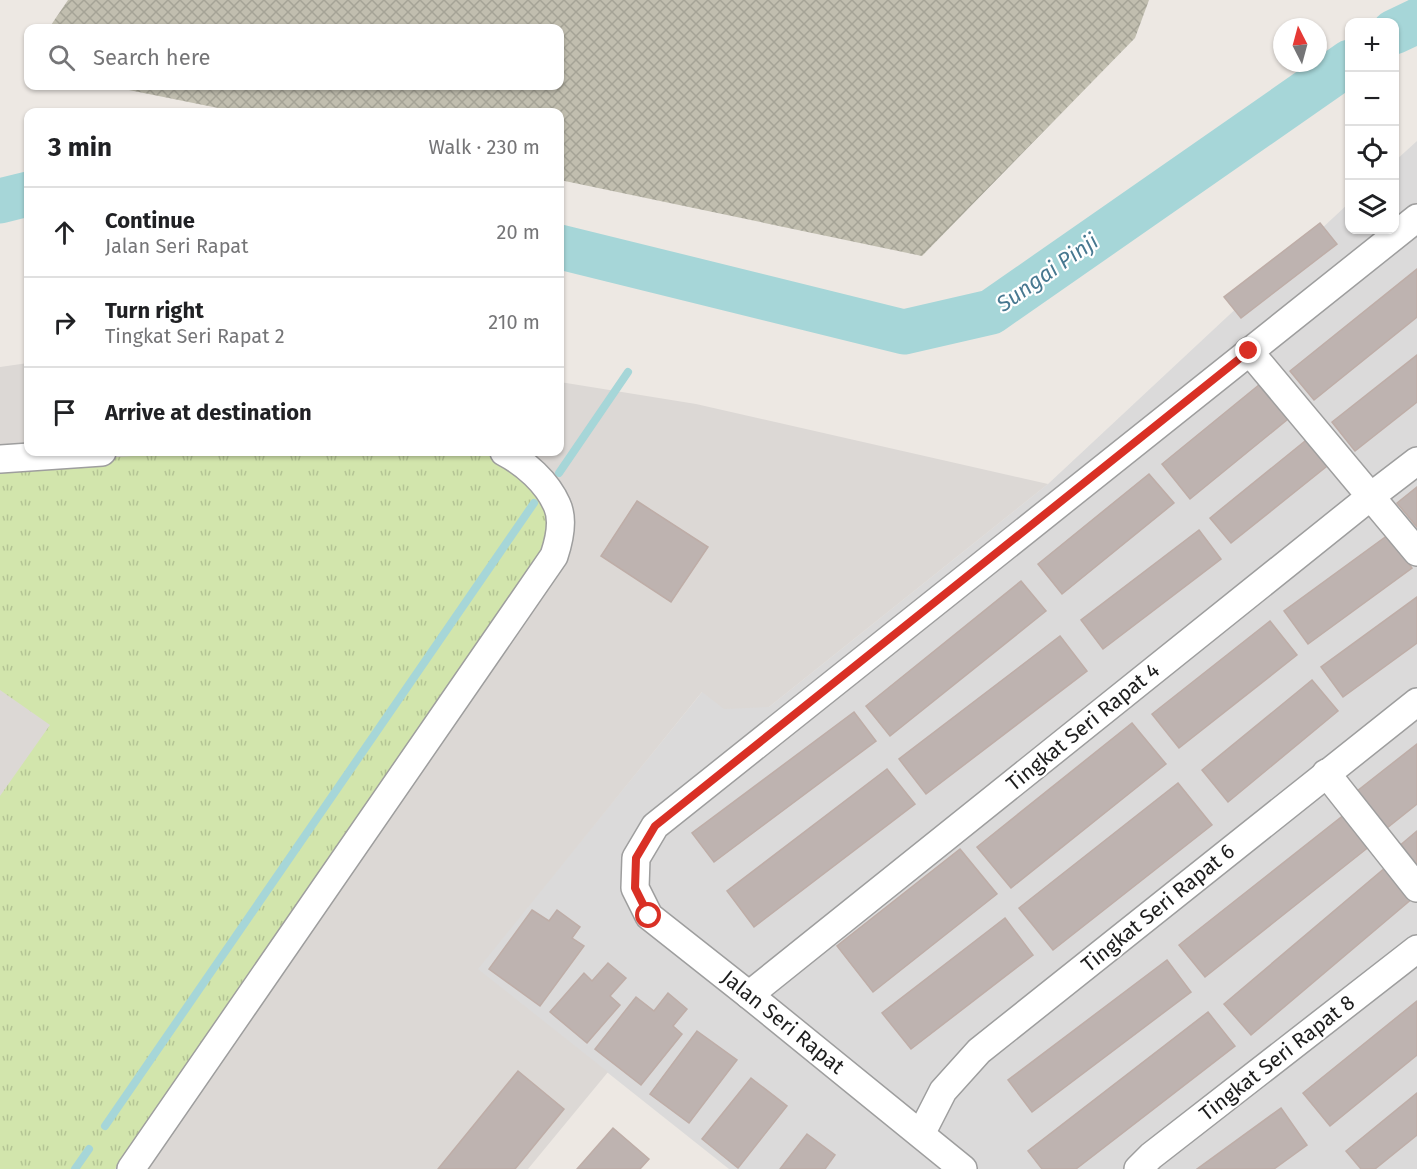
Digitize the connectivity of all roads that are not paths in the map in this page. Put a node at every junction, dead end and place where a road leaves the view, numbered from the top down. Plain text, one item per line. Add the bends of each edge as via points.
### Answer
1 (1417, 218) edge
2 (1249, 351) junction
3 (44, 456) edge
4 (512, 456) edge
5 (0, 459) edge
6 (1417, 461) edge
7 (1370, 497) junction
8 (1417, 552) edge
9 (1417, 702) edge
10 (1326, 773) junction
11 (1417, 888) edge
12 (1417, 949) edge
13 (749, 994) junction
14 (921, 1134) junction
15 (131, 1169) edge
16 (963, 1169) edge
17 (1138, 1169) edge

1 - 2 street
2 - 7 street
2 - 13 street, Jalan Seri Rapat via 655,826 636,858 635,888 649,916
3 - 5 street
4 - 15 street via 538,478 557,506 560,536 554,556
6 - 7 street, Tingkat Seri Rapat 4
7 - 8 street
7 - 13 street, Tingkat Seri Rapat 4
9 - 10 street, Tingkat Seri Rapat 6
10 - 11 street
10 - 14 street, Tingkat Seri Rapat 6 via 979,1051 943,1091
12 - 17 street, Tingkat Seri Rapat 8
13 - 14 street, Jalan Seri Rapat
14 - 16 street, Jalan Seri Rapat

